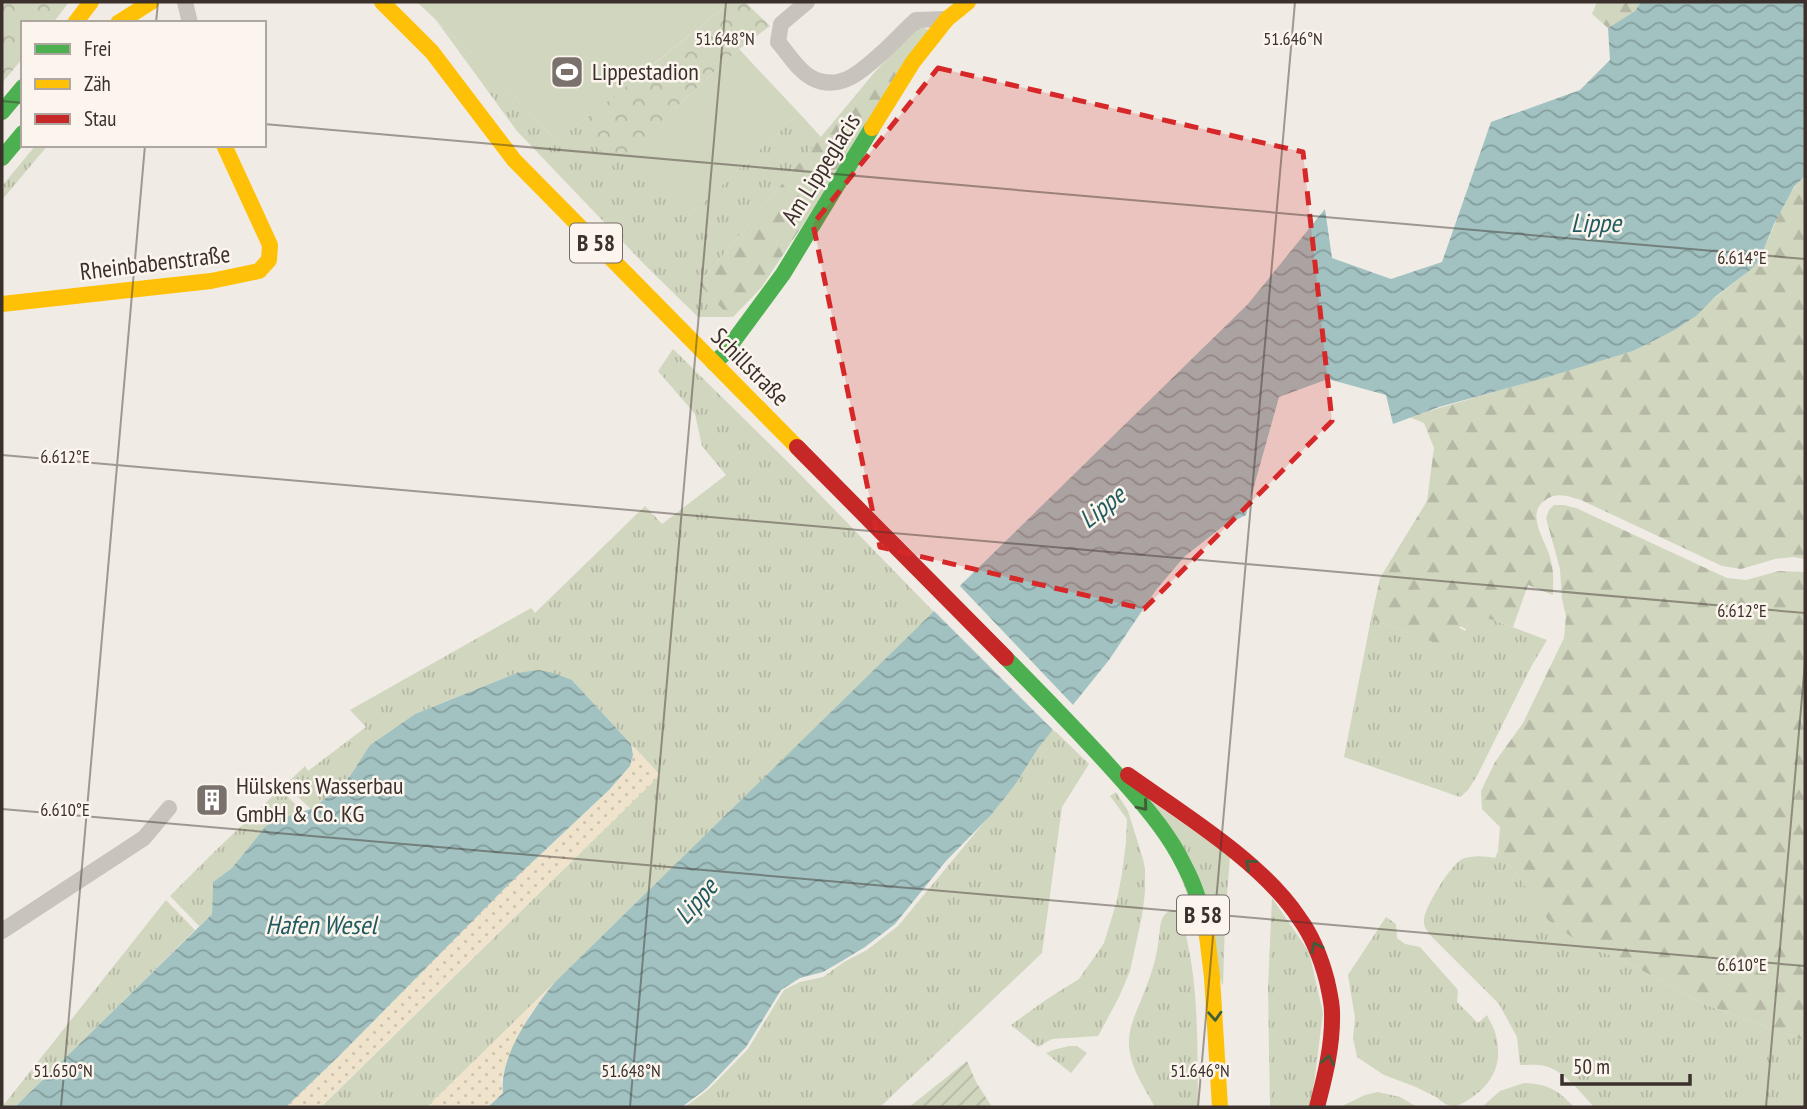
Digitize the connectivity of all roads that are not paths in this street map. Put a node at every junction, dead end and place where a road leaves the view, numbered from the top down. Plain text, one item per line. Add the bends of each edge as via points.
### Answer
1 (91, 2) edge
2 (130, 2) edge
3 (151, 2) edge
4 (185, 2) edge
5 (382, 2) edge
6 (807, 2) edge
7 (968, 2) edge
8 (947, 19) junction
9 (77, 21) edge
10 (117, 21) edge
11 (119, 21) edge
12 (190, 21) edge
13 (21, 89) edge
14 (2, 112) edge
15 (21, 135) edge
16 (225, 147) edge
17 (2, 158) edge
18 (2, 304) edge
19 (714, 363) junction
20 (1099, 753) junction
21 (169, 808) dead end
22 (2, 931) edge
23 (1220, 1107) edge
24 (1317, 1107) edge

1 - 9 main road
2 - 10 main road
3 - 11 main road
4 - 12 street
5 - 19 main road, Schillstraße / B 58 via 432,52 514,160
6 - 8 street via 781,24 778,42 804,73 828,83 861,73 916,20
7 - 8 main road, Am Lippeglacis
8 - 19 main road, Am Lippeglacis via 913,62 783,274
13 - 14 main road
15 - 17 main road
16 - 18 main road, Rheinbabenstraße via 270,245 269,260 259,271 211,281
19 - 20 main road, Schillstraße / B 58
20 -> 23 main road, B 58 via 1159,825 1199,898 1212,963
24 -> 20 main road, B 58 via 1330,1048 1332,1011 1325,969 1306,927 1280,891 1246,861
21 - 22 street via 144,838

